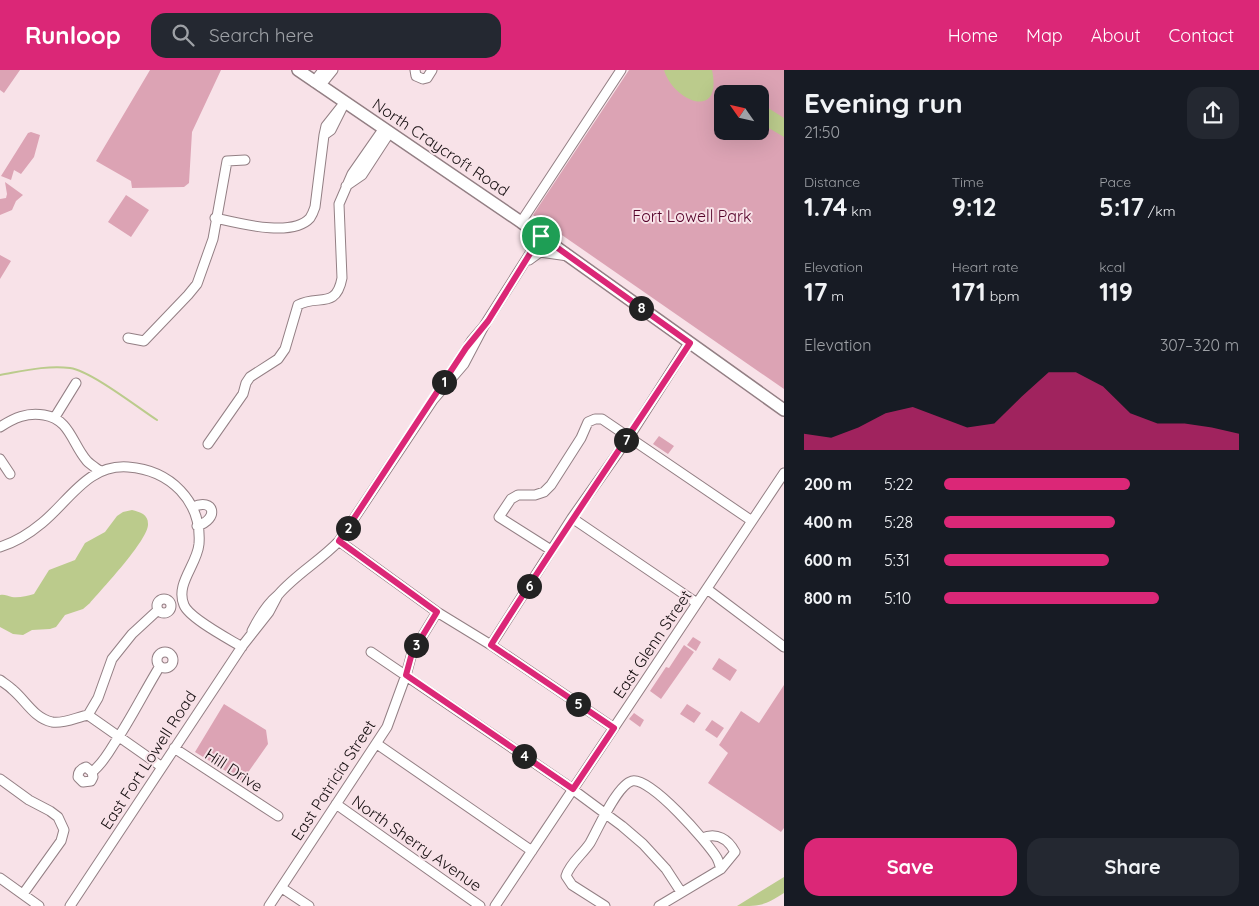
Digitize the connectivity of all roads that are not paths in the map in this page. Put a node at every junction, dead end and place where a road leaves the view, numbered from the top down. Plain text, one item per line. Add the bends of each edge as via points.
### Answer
1 (298, 70) edge
2 (323, 70) edge
3 (333, 70) edge
4 (415, 70) edge
5 (432, 70) edge
6 (622, 70) edge
7 (317, 84) junction
8 (345, 102) junction
9 (387, 130) junction
10 (246, 160) dead end
11 (216, 218) junction
12 (521, 222) junction
13 (541, 236) junction
14 (570, 257) junction
15 (520, 269) junction
16 (128, 338) dead end
17 (690, 343) junction
18 (76, 383) dead end
19 (784, 410) edge
20 (55, 417) junction
21 (0, 427) edge
22 (629, 437) junction
23 (208, 444) dead end
24 (0, 459) edge
25 (100, 471) junction
26 (784, 473) edge
27 (10, 474) dead end
28 (192, 507) junction
29 (572, 518) junction
30 (752, 521) junction
31 (197, 526) junction
32 (339, 541) junction
33 (0, 547) edge
34 (551, 550) junction
35 (707, 589) junction
36 (697, 603) junction
37 (158, 610) dead end
38 (437, 612) junction
39 (491, 645) junction
40 (242, 647) junction
41 (784, 647) edge
42 (371, 652) dead end
43 (160, 666) dead end
44 (406, 675) junction
45 (0, 680) edge
46 (88, 715) junction
47 (614, 728) junction
48 (119, 738) junction
49 (377, 744) junction
50 (174, 748) junction
51 (162, 767) junction
52 (92, 772) dead end
53 (0, 779) edge
54 (573, 789) junction
55 (336, 804) junction
56 (605, 813) junction
57 (278, 816) dead end
58 (702, 838) junction
59 (532, 852) junction
60 (721, 869) junction
61 (0, 878) edge
62 (282, 888) junction
63 (681, 892) junction
64 (23, 894) junction
65 (39, 906) edge
66 (70, 906) edge
67 (269, 906) edge
68 (310, 906) edge
69 (480, 906) edge
70 (495, 906) edge
71 (606, 906) edge
72 (659, 906) edge

1 - 7 main road, North Craycroft Road
2 - 7 street
3 - 7 street
4 - 5 street via 416,76 423,79
6 - 12 street
7 - 8 main road, North Craycroft Road
8 - 9 main road, North Craycroft Road
8 - 11 street via 326,126 311,217 302,224 267,228
9 - 12 main road, North Craycroft Road
9 - 23 street via 362,175 346,186 339,204 340,290 334,297 323,301 298,305 285,349 278,359 250,377 243,394
10 - 11 street via 227,161
11 - 16 street via 213,239 197,284 144,341
12 - 13 main road, North Craycroft Road
13 - 14 main road, North Craycroft Road
13 - 15 street, East Fort Lowell Road
14 - 15 street via 540,252
14 - 17 main road, North Craycroft Road
15 - 32 street, East Fort Lowell Road
17 - 19 main road, North Craycroft Road
17 - 22 street
18 - 20 street
20 - 21 street via 31,414
20 - 25 street via 68,429 87,462
22 - 29 street
22 - 30 street
22 - 34 street via 602,419 588,422 581,438 544,492 518,494 510,498 499,517
24 - 27 street
25 - 28 street via 125,467 160,475 184,494
25 - 33 street via 85,480 42,523
26 - 30 street, East Glenn Street
28 - 31 street
28 - 31 street via 202,504 211,508 210,519
29 - 34 street
29 - 36 street
30 - 35 street, East Glenn Street
31 - 40 street via 199,545 183,584 184,606 191,615
32 - 38 street
32 - 40 street, East Fort Lowell Road via 278,595
34 - 39 street
35 - 36 street, East Glenn Street
35 - 41 street
36 - 47 street, East Glenn Street
37 - 46 street via 132,634 112,659
38 - 39 street
38 - 44 street, East Patricia Street via 412,653
39 - 47 street
40 - 50 street, East Fort Lowell Road
42 - 44 street
43 - 48 street
44 - 49 street, East Patricia Street via 387,727
44 - 54 street
45 - 46 street via 40,717 53,722
46 - 48 street
47 - 54 street, East Glenn Street
48 - 51 street
48 - 52 street
49 - 55 street, East Patricia Street
49 - 59 street
50 - 51 street, East Fort Lowell Road
50 - 57 street, Hill Drive
51 - 66 street, East Fort Lowell Road
53 - 64 street via 29,800 50,810 58,817 64,830 61,841
54 - 56 street
54 - 59 street, East Glenn Street
55 - 62 street, East Patricia Street
55 - 69 street, North Sherry Avenue
56 - 58 street via 624,785 632,780 640,781 652,788
56 - 63 street via 643,844 666,869
56 - 71 street via 590,842 566,876 572,885
58 - 60 street via 718,859
58 - 60 street via 719,836 731,844 735,852
59 - 70 street, East Glenn Street
60 - 63 street
61 - 64 street
62 - 67 street, East Patricia Street
62 - 68 street
63 - 72 street
64 - 65 street

